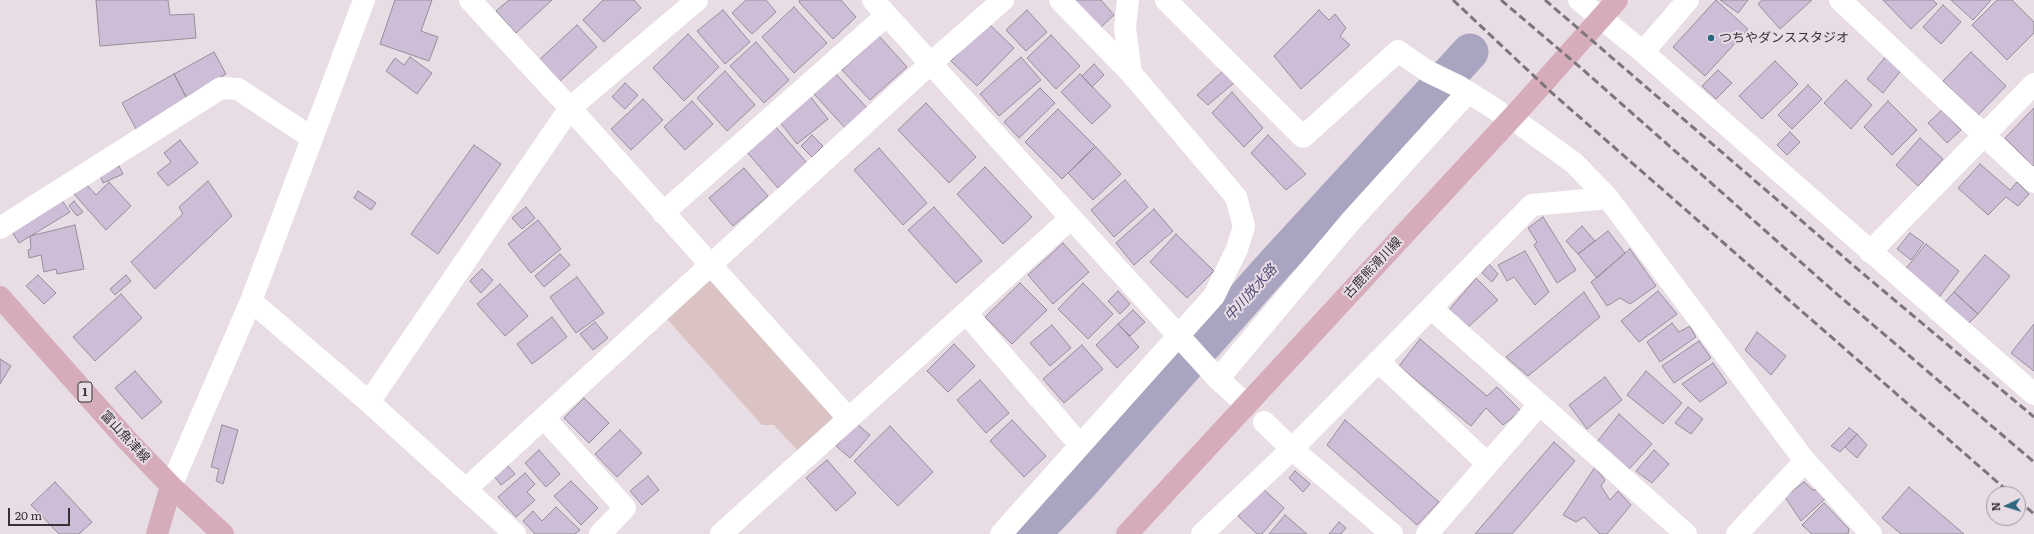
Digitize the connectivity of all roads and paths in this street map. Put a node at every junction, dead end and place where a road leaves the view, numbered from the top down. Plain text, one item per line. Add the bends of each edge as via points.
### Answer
1 (364, 0) edge
2 (470, 0) edge
3 (697, 0) edge
4 (1003, 0) edge
5 (1060, 0) edge
6 (1128, 0) edge
7 (1166, 0) edge
8 (1579, 0) edge
9 (1688, 0) edge
10 (1840, 0) edge
11 (1612, 5) edge
12 (880, 8) edge
13 (1643, 52) junction
14 (931, 63) junction
15 (1131, 73) junction
16 (2034, 84) edge
17 (1464, 89) junction
18 (570, 108) junction
19 (1498, 111) dead end
20 (1521, 118) junction
21 (1986, 135) junction
22 (312, 138) junction
23 (2034, 182) edge
24 (1608, 198) junction
25 (663, 213) junction
26 (1071, 218) junction
27 (0, 228) edge
28 (1870, 252) junction
29 (711, 266) junction
30 (0, 297) edge
31 (251, 301) junction
32 (1431, 308) junction
33 (966, 313) junction
34 (1181, 337) junction
35 (1378, 361) junction
36 (1214, 374) junction
37 (2034, 394) edge
38 (1238, 397) dead end
39 (369, 402) junction
40 (1539, 405) junction
41 (544, 418) junction
42 (849, 418) junction
43 (1264, 422) dead end
44 (1080, 445) junction
45 (1292, 449) junction
46 (1805, 461) junction
47 (1488, 464) junction
48 (171, 486) junction
49 (466, 489) junction
50 (157, 534) edge
51 (223, 534) edge
52 (515, 534) edge
53 (600, 534) edge
54 (721, 534) edge
55 (1001, 534) edge
56 (1127, 534) edge
57 (1202, 534) edge
58 (1392, 534) edge
59 (1427, 534) edge
60 (1686, 534) edge
61 (1737, 534) edge
62 (1871, 534) edge

1 - 22 street
2 - 18 street
3 - 18 street
4 - 14 street
5 - 15 street
6 - 15 street via 1125,28
7 - 17 street via 1303,137 1398,51 1427,71
8 - 13 street
9 - 13 street
10 - 21 street
11 - 20 main road, 古鹿熊滑川線
12 - 14 street
12 - 25 street
13 - 28 street
14 - 26 street
14 - 29 street
15 - 34 street via 1236,197 1244,226 1237,249 1214,296
16 - 21 street
17 - 19 street
17 - 36 street via 1350,222
18 - 25 street
18 - 39 street
20 - 24 street via 1574,163
20 - 56 main road, 古鹿熊滑川線
21 - 23 street
21 - 28 street
22 - 27 street via 238,89 221,88
22 - 31 street
24 - 32 street via 1532,204
24 - 46 street
25 - 29 street
26 - 33 street
26 - 34 street
28 - 37 street
29 - 41 street
29 - 42 street
30 - 48 main road, 富山魚津線 / 1
31 - 39 street
31 - 48 street
32 - 35 street
32 - 40 street
33 - 42 street
33 - 44 street
34 - 36 street
34 - 44 street
35 - 45 street
35 - 47 street
36 - 38 street
39 - 49 street
40 - 47 street
40 - 60 street
41 - 49 street
41 - 53 street via 625,508
42 - 54 street
43 - 45 street
44 - 55 street
45 - 57 street
45 - 58 street
46 - 61 street
46 - 62 street
47 - 59 street
48 - 50 main road
48 - 51 main road
49 - 52 street

